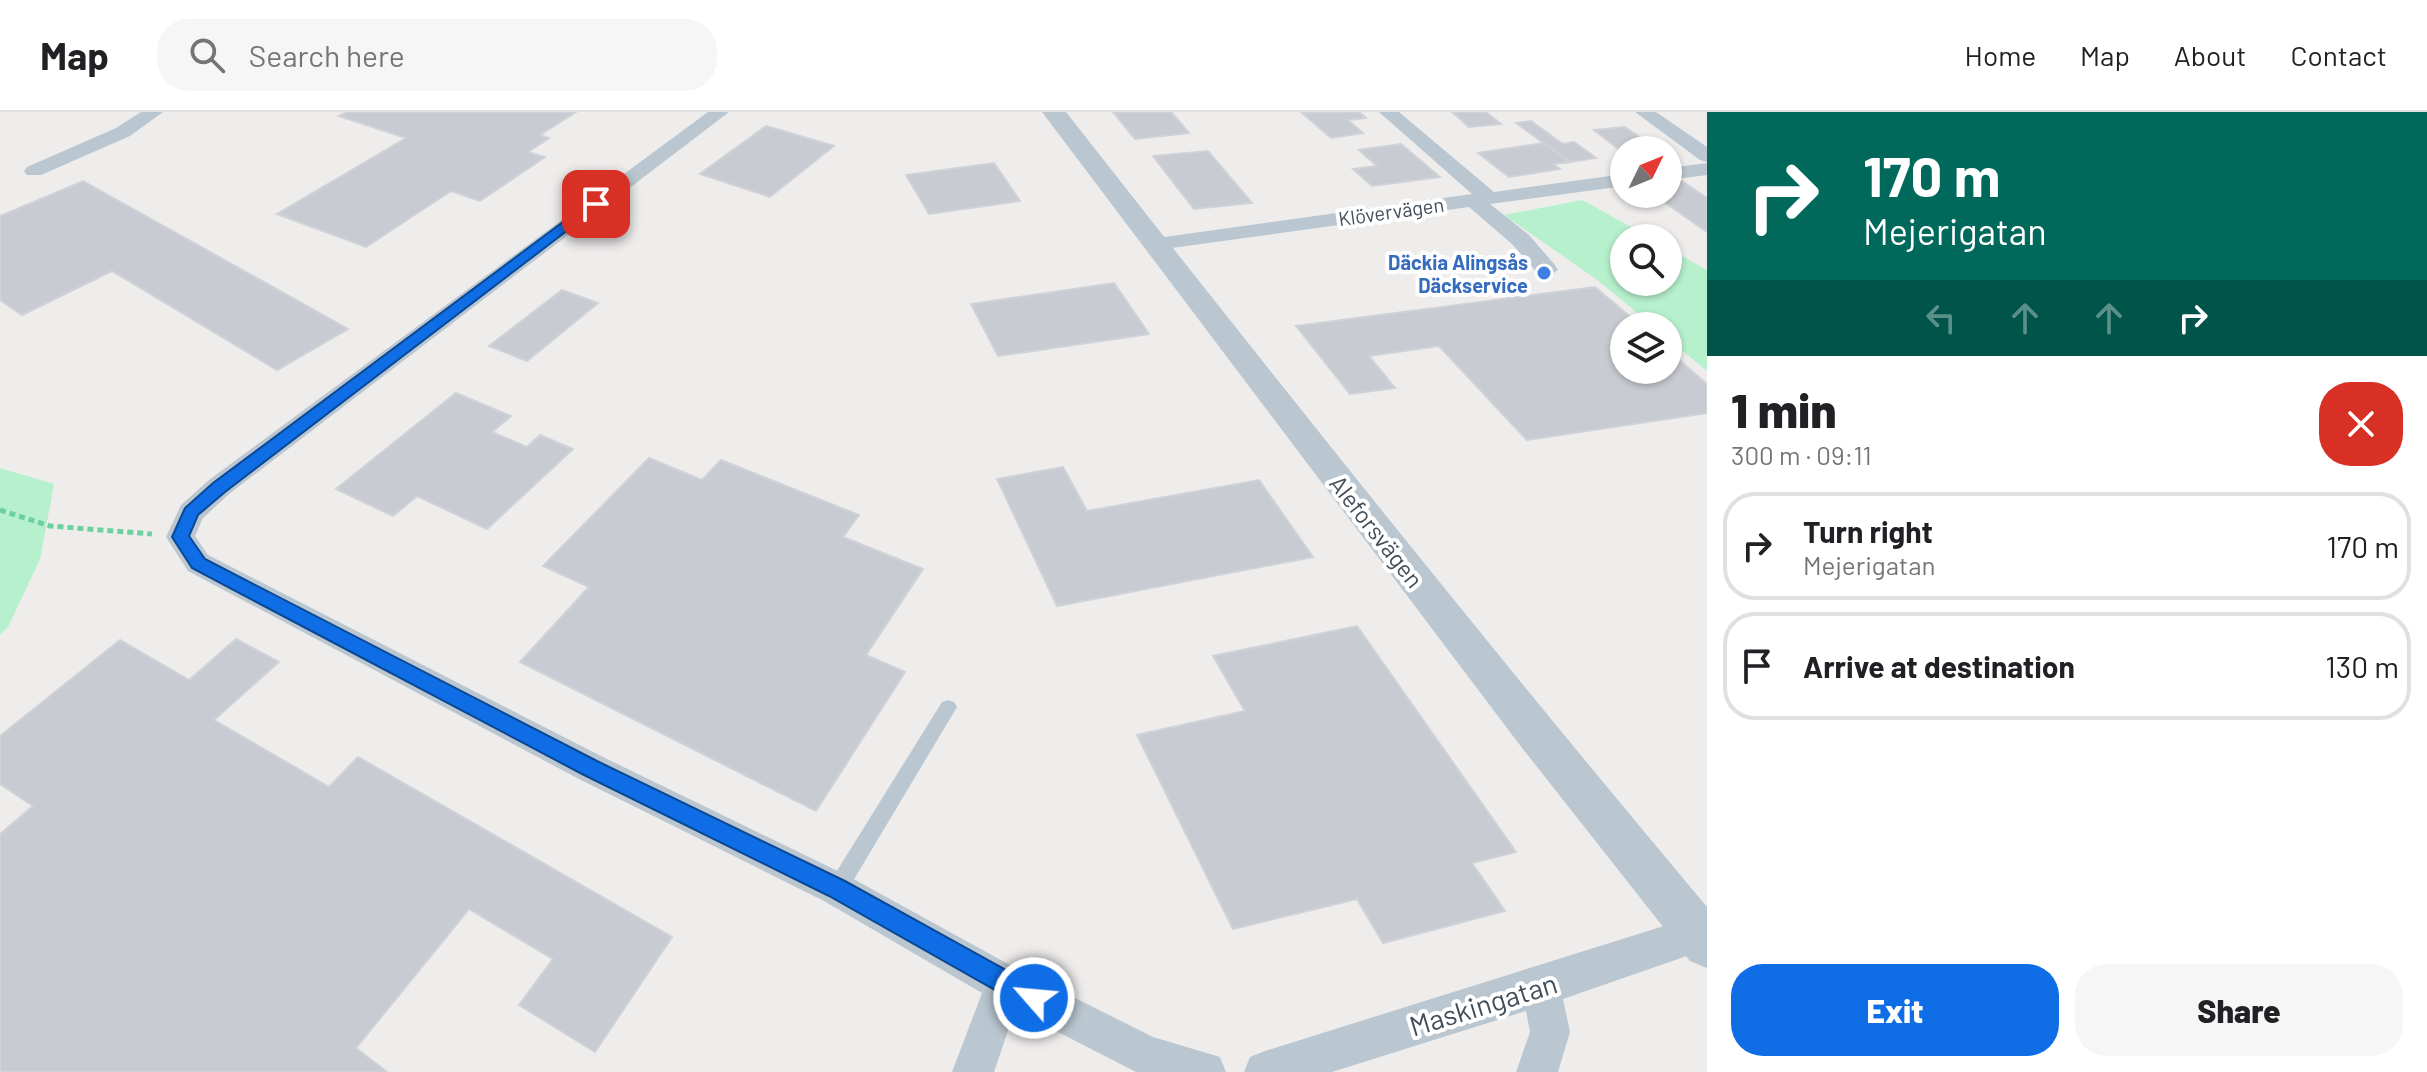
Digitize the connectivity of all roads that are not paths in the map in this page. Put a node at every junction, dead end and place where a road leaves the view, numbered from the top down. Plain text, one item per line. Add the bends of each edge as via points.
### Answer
1 (154, 112) edge
2 (720, 112) edge
3 (1054, 112) edge
4 (1388, 112) edge
5 (1644, 112) edge
6 (1707, 156) edge
7 (1707, 169) edge
8 (34, 171) dead end
9 (1682, 172) edge
10 (1610, 182) edge
11 (1481, 199) junction
12 (1157, 244) junction
13 (1547, 270) dead end
14 (948, 707) dead end
15 (837, 889) junction
16 (1703, 939) edge
17 (1005, 984) junction
18 (1541, 987) junction
19 (973, 1072) edge
20 (1205, 1072) edge
21 (1265, 1072) edge
22 (1537, 1072) edge

1 - 8 street via 123,132
2 - 15 street via 219,487 191,512 180,537 198,563 589,767
3 - 12 street, Aleforsvägen
4 - 11 street
5 - 6 street
7 - 9 street
10 - 11 street, Klövervägen
11 - 12 street, Klövervägen
11 - 13 street
12 - 16 street, Aleforsvägen via 1514,706
14 - 15 lane
15 - 17 street
16 - 18 street, Maskingatan
17 - 19 street
17 - 20 street via 1147,1056
18 - 21 street, Maskingatan
18 - 22 street via 1550,1032

